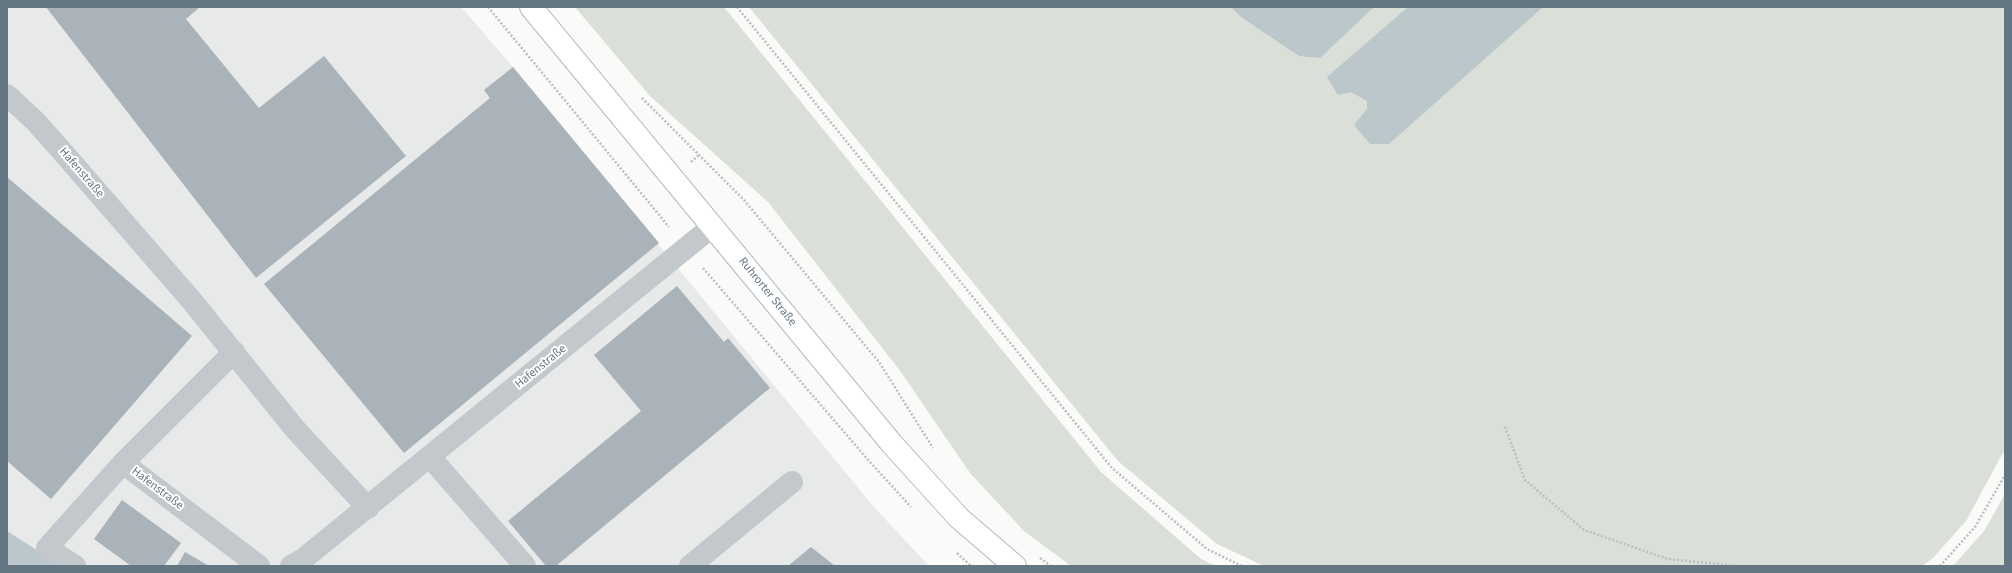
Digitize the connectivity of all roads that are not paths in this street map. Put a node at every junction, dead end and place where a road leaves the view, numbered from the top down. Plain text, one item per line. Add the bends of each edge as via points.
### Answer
1 (531, 7) edge
2 (7, 95) edge
3 (713, 226) junction
4 (234, 352) junction
5 (430, 457) junction
6 (123, 463) junction
7 (792, 482) dead end
8 (368, 508) junction
9 (75, 566) edge
10 (259, 566) edge
11 (291, 566) edge
12 (525, 566) edge
13 (690, 566) edge
14 (1015, 566) edge

1 - 3 main road, Ruhrorter Straße
2 - 4 street, Hafenstraße via 36,122
3 - 5 street, Hafenstraße
3 - 14 main road, Ruhrorter Straße via 892,444 959,518
4 - 6 street, Hafenstraße
4 - 8 street, Hafenstraße via 295,429
5 - 8 street, Hafenstraße
5 - 12 street
6 - 9 street via 47,548
6 - 10 street, Hafenstraße
7 - 13 street
8 - 11 street, Hafenstraße

